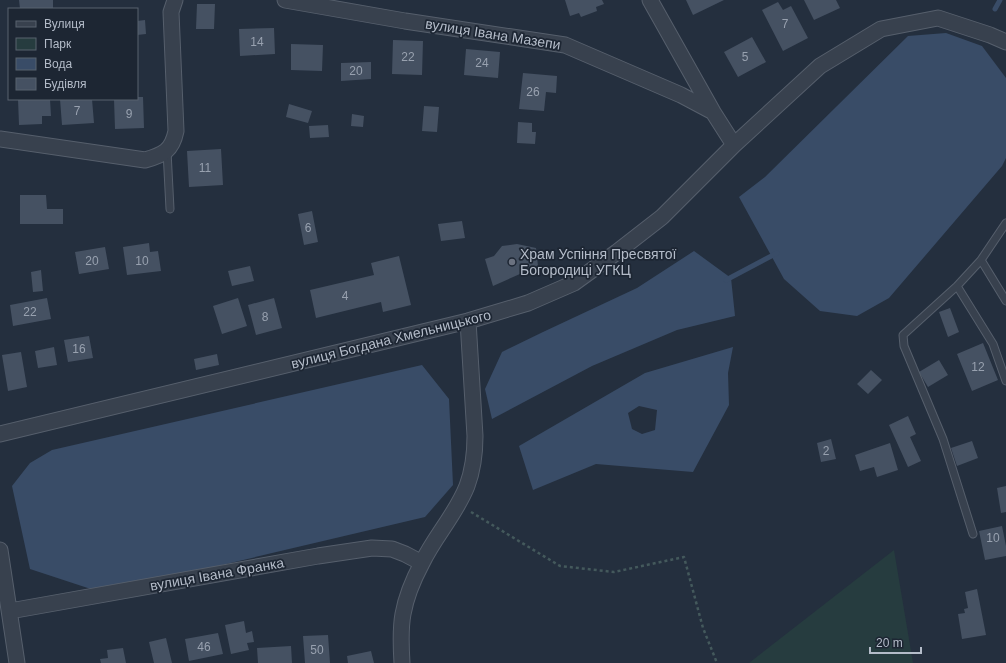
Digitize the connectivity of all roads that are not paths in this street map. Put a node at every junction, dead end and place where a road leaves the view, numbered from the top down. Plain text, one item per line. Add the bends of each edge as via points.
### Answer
1 (175, 0) edge
2 (284, 0) edge
3 (650, 0) edge
4 (1006, 42) edge
5 (713, 112) junction
6 (0, 139) edge
7 (734, 146) junction
8 (167, 151) junction
9 (170, 209) dead end
10 (1006, 223) edge
11 (981, 260) junction
12 (957, 286) junction
13 (1006, 301) edge
14 (468, 321) junction
15 (1006, 381) edge
16 (0, 434) edge
17 (973, 534) dead end
18 (0, 550) edge
19 (422, 563) junction
20 (10, 611) junction
21 (18, 663) edge
22 (402, 663) edge

1 - 8 street via 171,12 176,131 174,142
2 - 5 street, вулиця Івана Мазепи via 564,45 681,95
3 - 5 street
4 - 7 street, вулиця Богдана Хмельницького via 938,18 881,29 820,66
5 - 7 street
6 - 8 street via 145,160
7 - 14 street, вулиця Богдана Хмельницького via 662,217 574,282 528,303
8 - 9 lane
10 - 11 lane
11 - 12 lane
11 - 13 lane
12 - 15 lane via 993,344
12 - 17 lane via 903,335 904,346 943,439
14 - 16 street, вулиця Богдана Хмельницького
14 - 19 street via 475,450 467,486
18 - 20 street
19 - 20 street, вулиця Івана Франка via 392,549 372,548
19 - 22 street via 403,613
20 - 21 street

